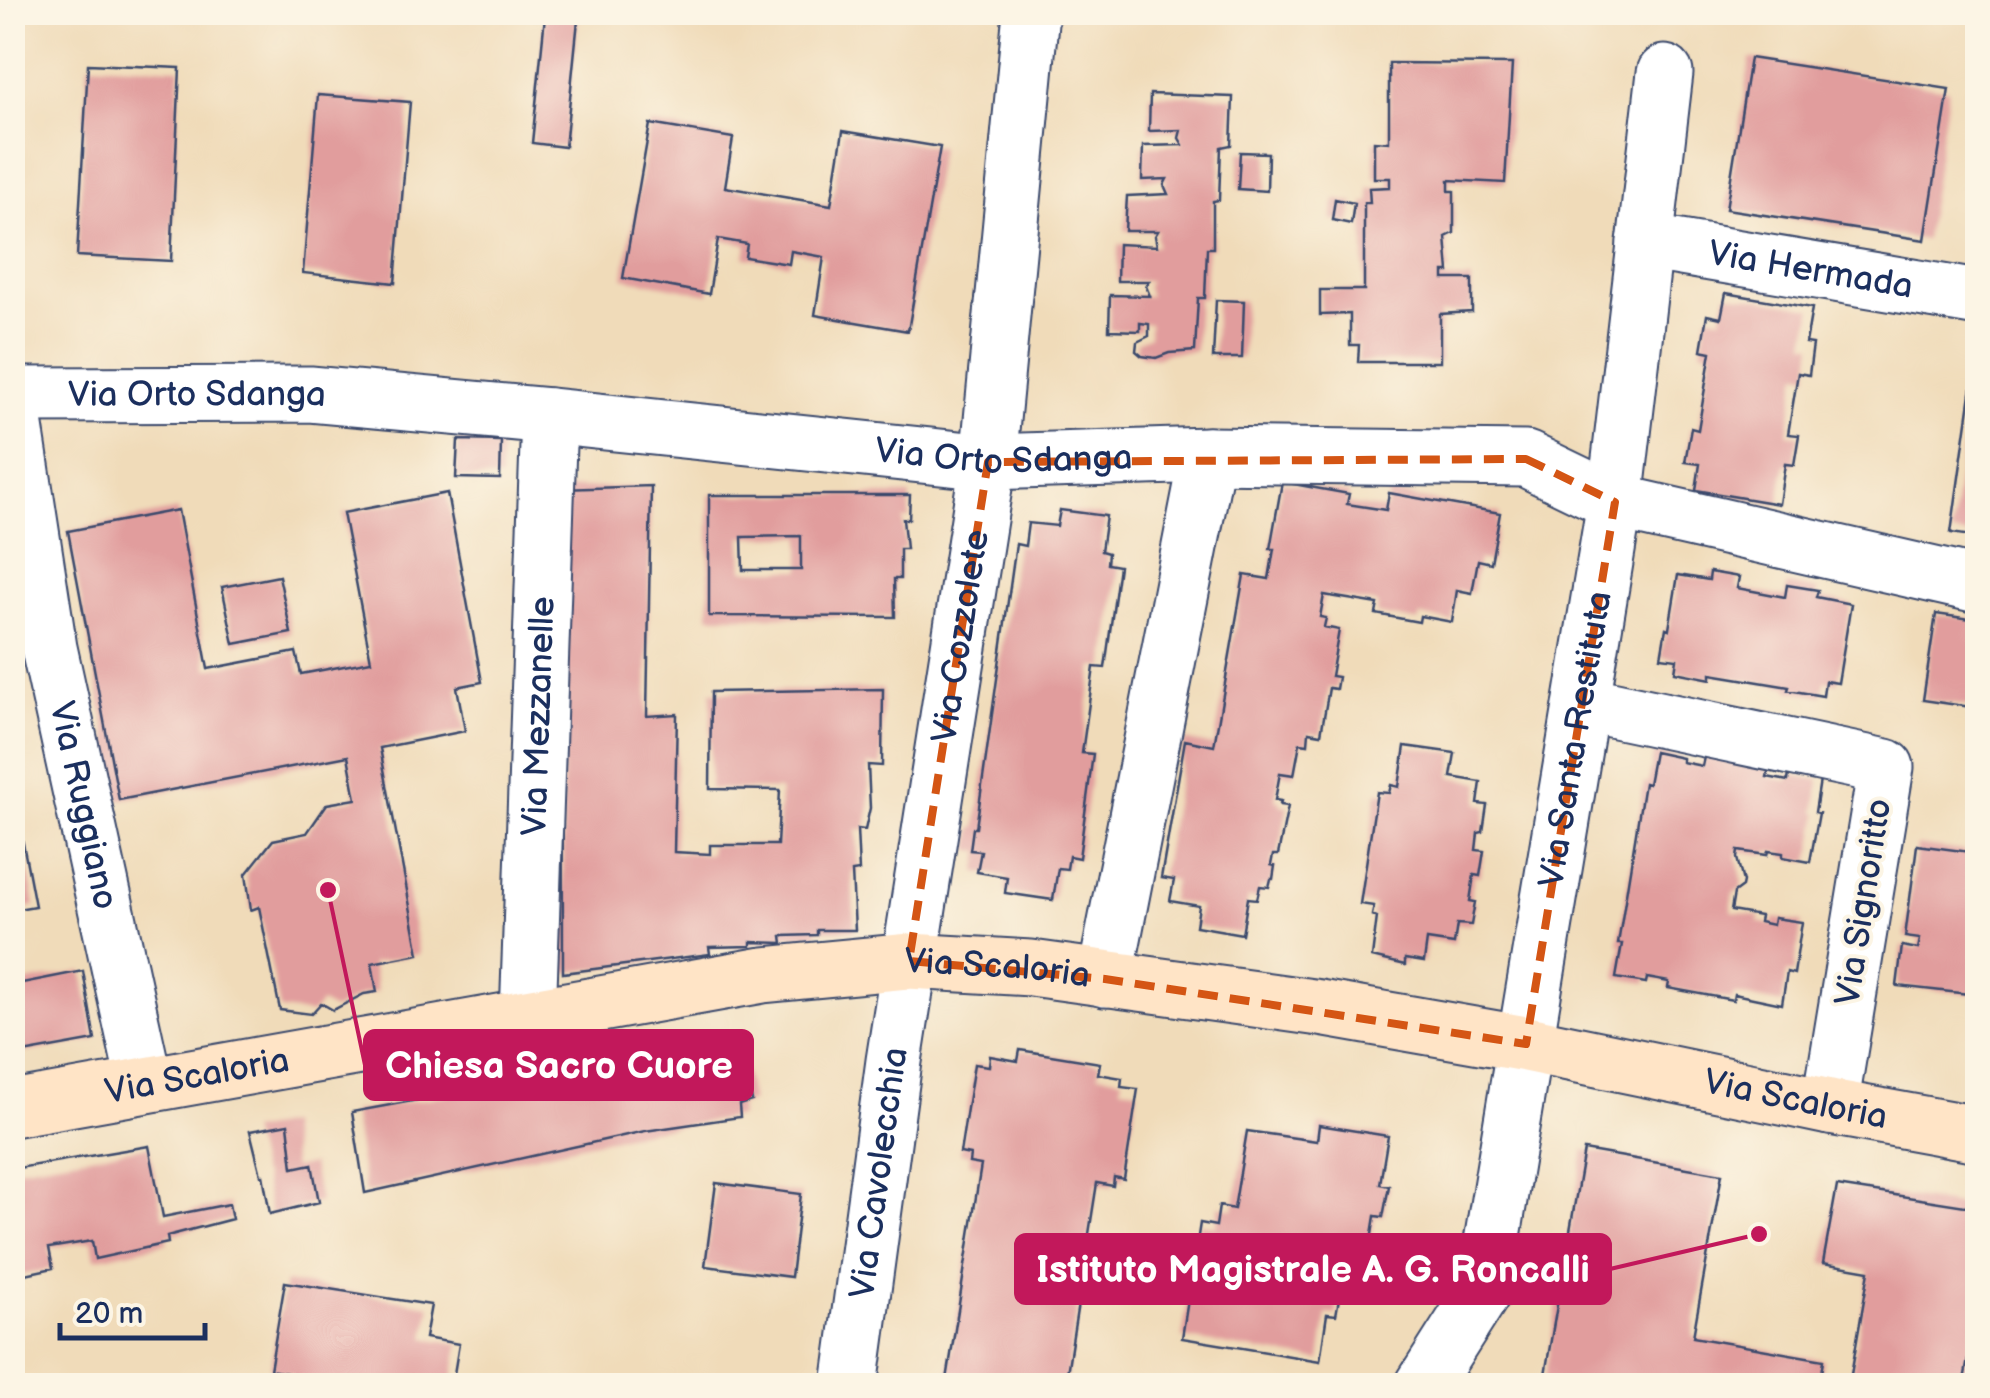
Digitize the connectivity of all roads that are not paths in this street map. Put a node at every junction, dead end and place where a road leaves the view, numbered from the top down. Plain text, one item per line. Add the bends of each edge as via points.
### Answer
1 (1031, 12) edge
2 (1665, 73) dead end
3 (1645, 242) junction
4 (1978, 298) edge
5 (12, 394) edge
6 (12, 407) edge
7 (548, 416) junction
8 (1208, 455) junction
9 (988, 462) junction
10 (1615, 502) junction
11 (1978, 584) edge
12 (1582, 703) junction
13 (909, 960) junction
14 (1105, 979) junction
15 (528, 1018) junction
16 (1526, 1044) junction
17 (145, 1085) junction
18 (1830, 1107) junction
19 (12, 1109) edge
20 (1978, 1134) edge
21 (850, 1386) edge
22 (1423, 1386) edge

1 - 9 street, Via Cozzolete
2 - 3 street, Via Santa Restituta
3 - 4 street, Via Hermada
3 - 10 street, Via Santa Restituta
5 - 7 street, Via Orto Sdanga via 310,394
6 - 17 street, Via Ruggiano via 49,648
7 - 9 street, Via Orto Sdanga
7 - 15 street, Via Mezzanelle
8 - 9 street, Via Orto Sdanga
8 - 10 street, Via Orto Sdanga via 1526,459
8 - 14 street
9 - 13 street, Via Cozzolete
10 - 11 street, Via Orto Sdanga
10 - 12 street, Via Santa Restituta
12 - 16 street, Via Santa Restituta
12 - 18 street, Via Signoritto via 1886,767
13 - 14 main road, Via Scaloria
13 - 15 main road, Via Scaloria via 763,975
13 - 21 street, Via Cavolecchia
14 - 16 main road, Via Scaloria
15 - 17 main road, Via Scaloria
16 - 18 main road, Via Scaloria
16 - 22 street, Via Santa Restituta via 1484,1290
17 - 19 main road, Via Scaloria
18 - 20 main road, Via Scaloria

